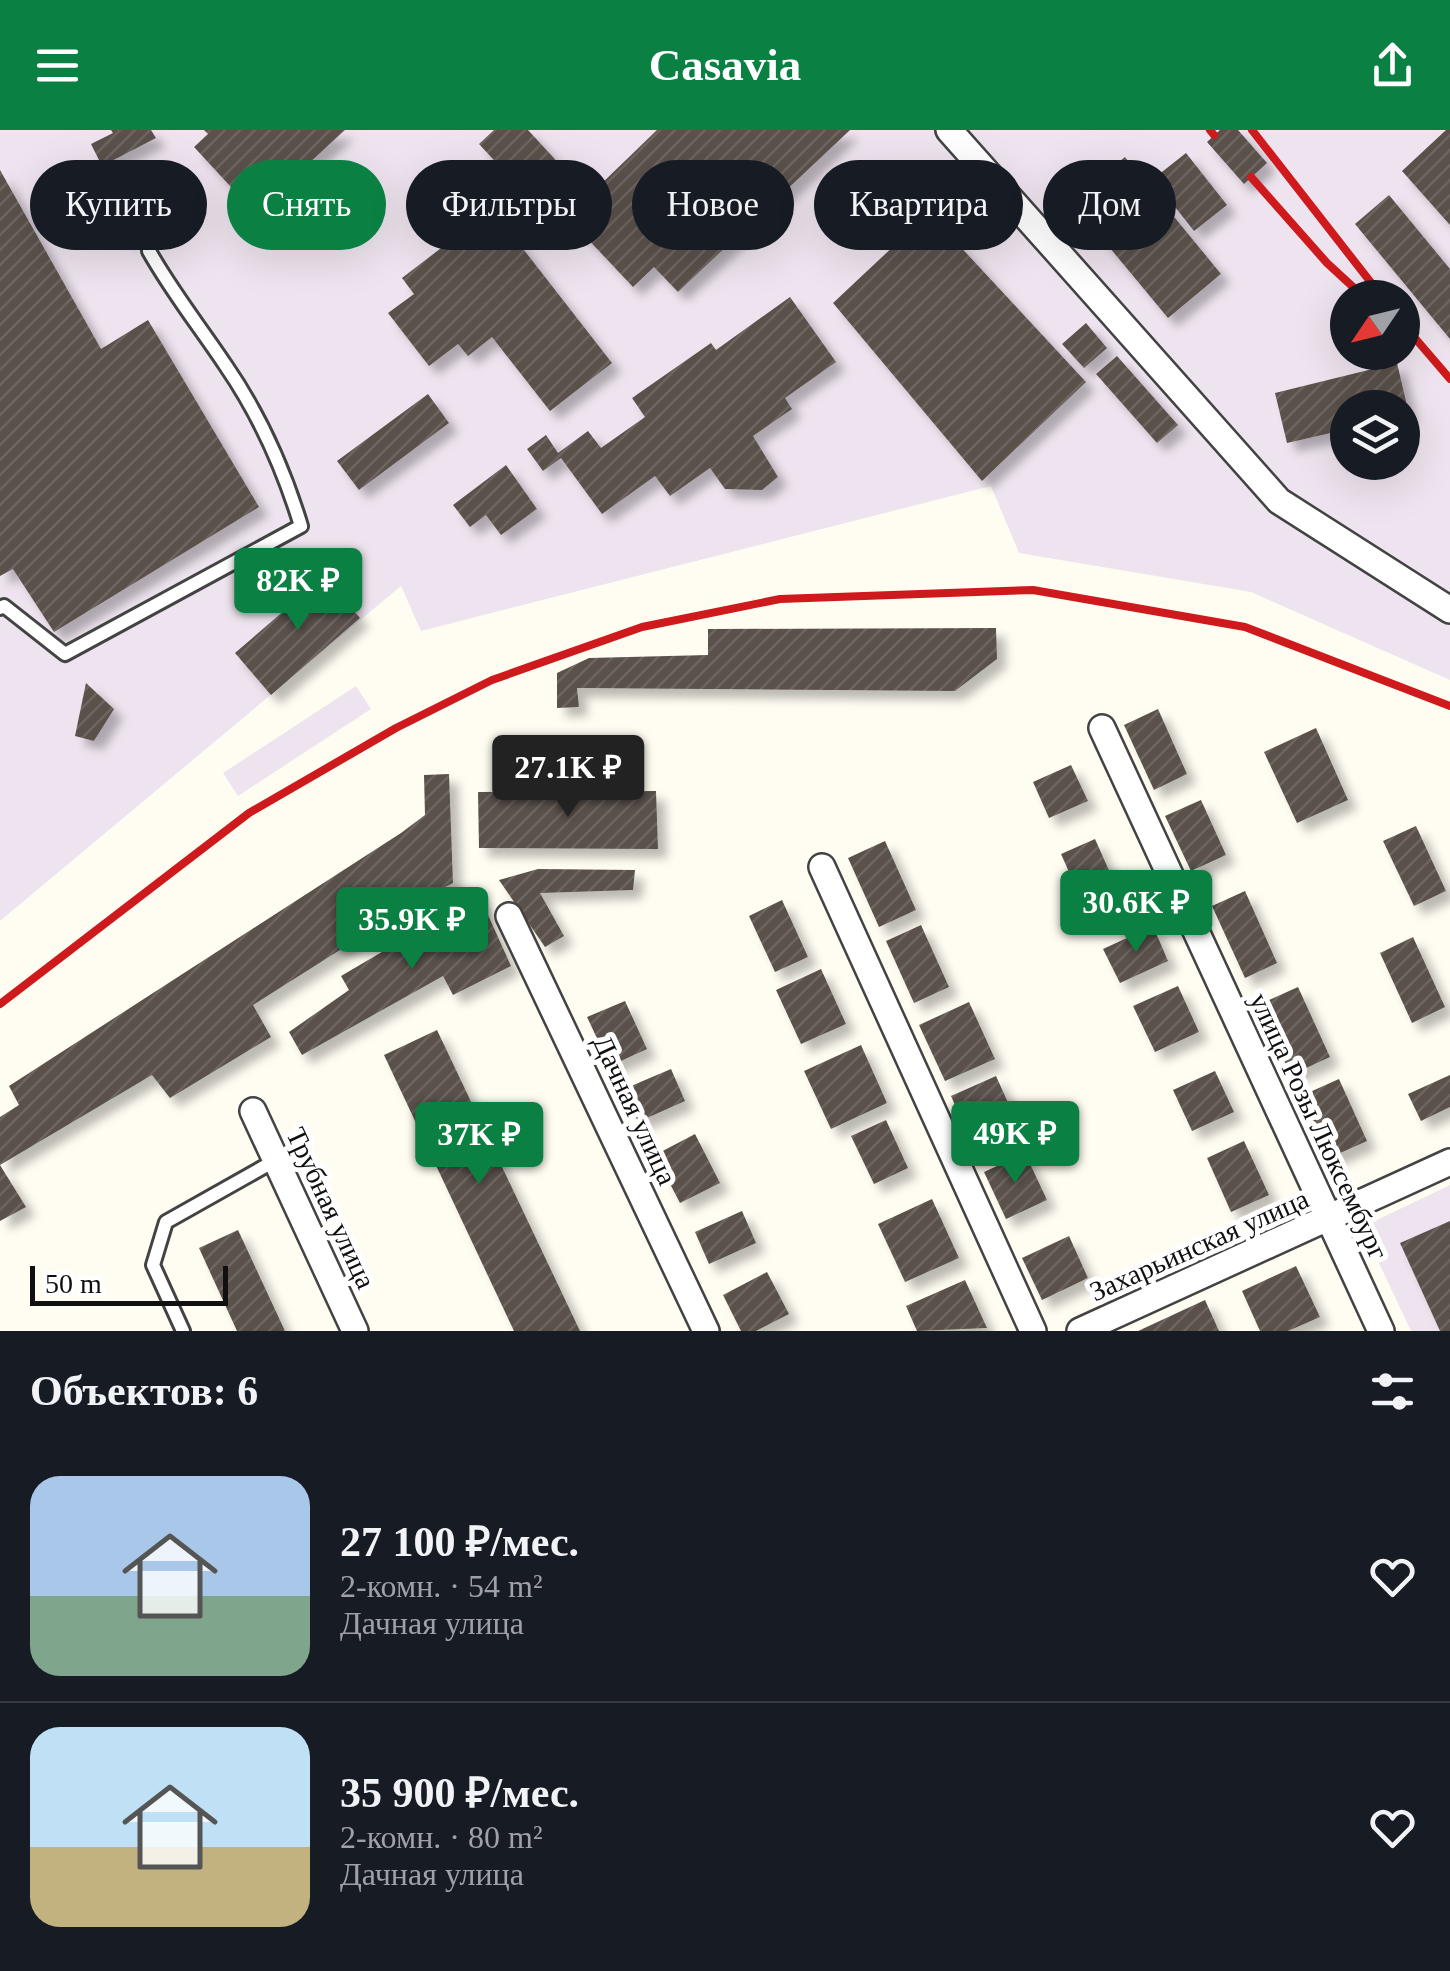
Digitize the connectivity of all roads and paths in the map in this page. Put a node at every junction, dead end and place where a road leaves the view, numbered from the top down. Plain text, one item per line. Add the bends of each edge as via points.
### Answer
1 (949, 130) edge
2 (149, 251) dead end
3 (0, 608) edge
4 (1450, 610) edge
5 (1102, 728) dead end
6 (822, 867) dead end
7 (510, 916) dead end
8 (252, 1111) dead end
9 (276, 1160) junction
10 (1450, 1162) edge
11 (1329, 1220) junction
12 (183, 1331) edge
13 (355, 1331) edge
14 (706, 1331) edge
15 (1033, 1331) edge
16 (1080, 1331) edge
17 (1382, 1331) edge

1 - 4 street via 1279,501
2 - 3 lane via 228,368 286,478 300,526 66,654
5 - 11 street, улица Розы Люксембург
6 - 15 street
7 - 14 street, Дачная улица
8 - 9 street, Трубная улица
9 - 12 lane via 166,1222 153,1265
9 - 13 street, Трубная улица
10 - 11 street, Захарьинская улица
11 - 16 street, Захарьинская улица
11 - 17 street, улица Розы Люксембург

